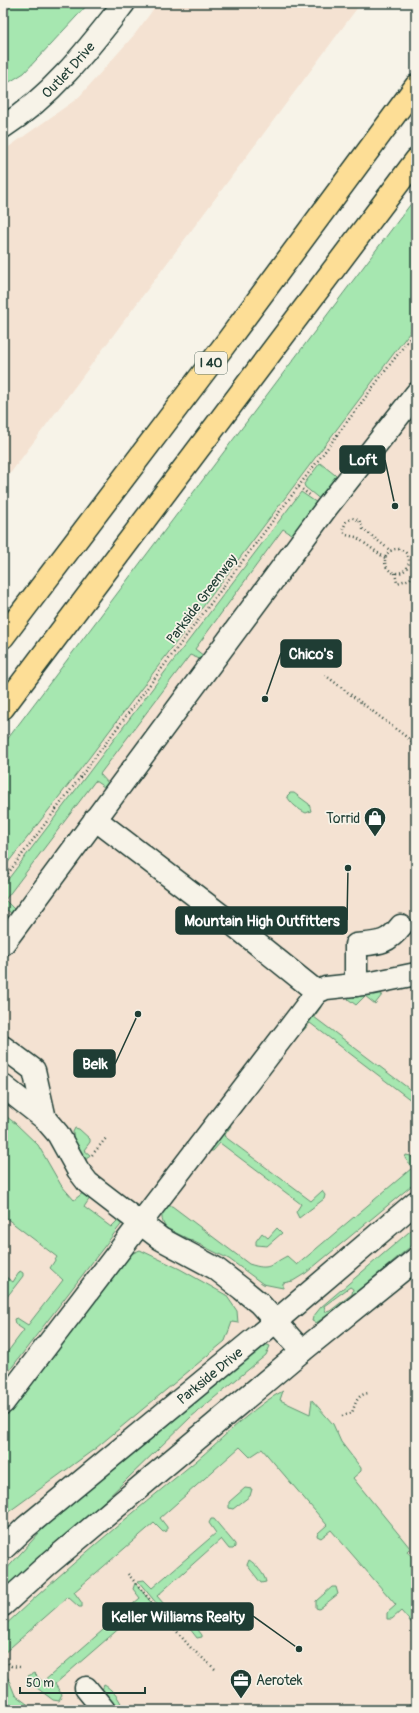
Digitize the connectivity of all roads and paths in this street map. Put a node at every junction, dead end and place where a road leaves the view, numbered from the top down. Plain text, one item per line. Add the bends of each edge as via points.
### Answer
1 (124, 3) edge
2 (416, 86) edge
3 (3, 126) edge
4 (416, 160) edge
5 (416, 330) edge
6 (416, 394) edge
7 (391, 551) junction
8 (385, 558) junction
9 (416, 571) edge
10 (395, 573) junction
11 (3, 637) edge
12 (325, 675) dead end
13 (3, 708) edge
14 (414, 742) dead end
15 (95, 819) junction
16 (3, 880) edge
17 (402, 926) dead end
18 (3, 944) edge
19 (416, 974) edge
20 (356, 985) junction
21 (317, 992) junction
22 (3, 1047) edge
23 (3, 1086) edge
24 (45, 1119) junction
25 (416, 1202) edge
26 (141, 1223) junction
27 (416, 1259) edge
28 (276, 1321) junction
29 (302, 1351) junction
30 (370, 1393) dead end
31 (3, 1403) edge
32 (342, 1416) dead end
33 (3, 1549) edge
34 (128, 1574) dead end
35 (3, 1605) edge
36 (3, 1657) edge
37 (20, 1667) dead end
38 (215, 1669) dead end
39 (86, 1688) dead end
40 (104, 1710) edge

1 - 3 street, Outlet Drive via 54,86 25,112
2 - 11 highway, I 40 via 223,347
4 - 13 highway
5 - 16 path, Parkside Greenway
6 - 15 street via 327,508
7 - 8 path
7 - 8 path via 363,529 359,520 352,518 346,522 343,529 346,534 356,537
7 - 10 path via 402,550 409,559 405,570
8 - 10 path via 386,566
9 - 10 path via 410,579 397,583
12 - 14 path
15 - 18 street
15 - 21 street
17 - 20 street via 387,940 356,945
19 - 20 street
20 - 21 street via 326,988
21 - 26 street
22 - 24 street via 34,1070
23 - 24 street
24 - 26 street via 58,1134 88,1183
25 - 28 street, Parkside Drive
26 - 28 street via 161,1239 215,1268 259,1302
26 - 31 street
27 - 29 street
28 - 29 street
28 - 33 street, Parkside Drive via 26,1527
29 - 35 street
30 - 32 path via 361,1395 352,1413
34 - 38 path via 191,1648
36 - 37 path via 11,1666
39 - 40 street

